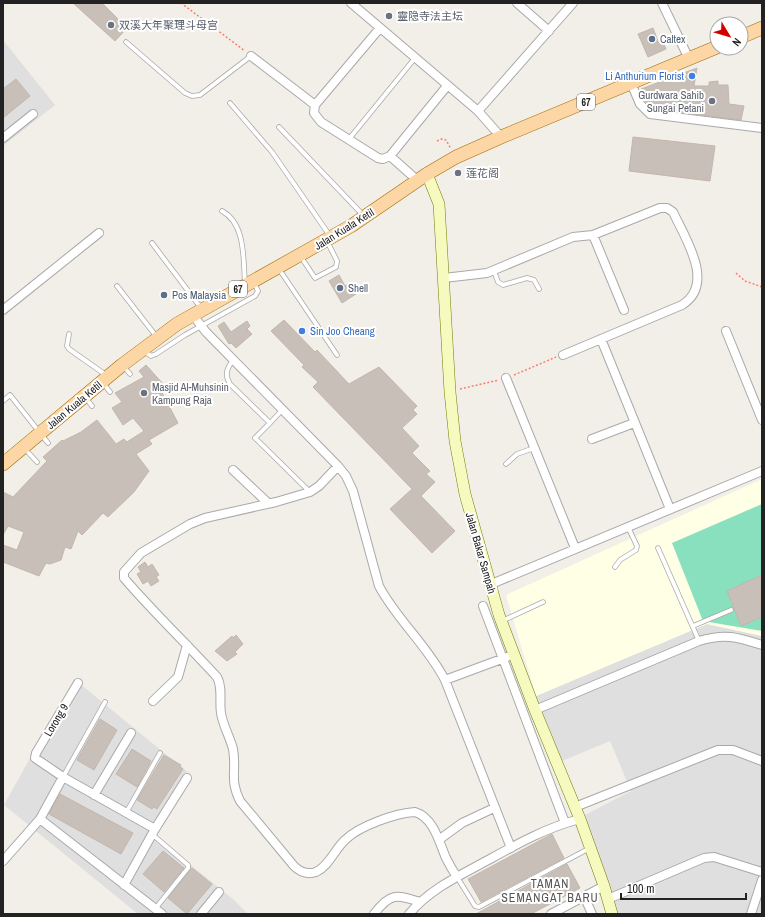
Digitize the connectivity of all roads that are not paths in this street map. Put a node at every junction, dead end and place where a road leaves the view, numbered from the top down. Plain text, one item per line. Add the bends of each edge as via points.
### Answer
1 (351, 3) edge
2 (517, 3) edge
3 (573, 3) edge
4 (662, 3) edge
5 (380, 28) junction
6 (762, 28) edge
7 (549, 31) junction
8 (749, 34) edge
9 (126, 42) dead end
10 (709, 50) edge
11 (252, 56) joint
12 (415, 58) junction
13 (689, 59) junction
14 (631, 83) junction
15 (447, 86) junction
16 (230, 103) dead end
17 (315, 106) junction
18 (478, 111) junction
19 (33, 114) dead end
20 (279, 127) dead end
21 (762, 128) edge
22 (502, 137) junction
23 (3, 138) edge
24 (349, 140) junction
25 (390, 156) junction
26 (422, 177) junction
27 (222, 210) dead end
28 (365, 216) junction
29 (99, 233) dead end
30 (593, 235) junction
31 (329, 239) junction
32 (152, 242) dead end
33 (300, 256) junction
34 (278, 267) junction
35 (494, 271) junction
36 (444, 278) junction
37 (249, 283) junction
38 (117, 286) dead end
39 (539, 289) dead end
40 (3, 310) edge
41 (624, 310) dead end
42 (197, 311) junction
43 (177, 324) junction
44 (201, 326) junction
45 (726, 331) dead end
46 (69, 334) dead end
47 (185, 334) junction
48 (158, 338) junction
49 (601, 339) junction
50 (142, 349) junction
51 (337, 355) dead end
52 (563, 355) road end
53 (234, 359) junction
54 (506, 378) road end
55 (107, 383) junction
56 (3, 401) edge
57 (283, 409) junction
58 (762, 420) edge
59 (270, 423) junction
60 (634, 423) junction
61 (44, 438) junction
62 (592, 439) dead end
63 (24, 447) junction
64 (534, 448) junction
65 (37, 462) dead end
66 (3, 464) edge
67 (506, 464) dead end
68 (338, 466) junction
69 (233, 470) dead end
70 (762, 471) edge
71 (310, 492) junction
72 (268, 503) junction
73 (670, 509) junction
74 (628, 526) junction
75 (575, 548) junction
76 (658, 548) dead end
77 (615, 567) dead end
78 (489, 585) junction
79 (543, 602) dead end
80 (483, 606) dead end
81 (731, 610) dead end
82 (502, 621) junction
83 (693, 626) junction
84 (699, 641) junction
85 (187, 645) junction
86 (762, 645) edge
87 (508, 657) junction
88 (445, 680) junction
89 (78, 683) dead end
90 (152, 701) dead end
91 (105, 702) dead end
92 (535, 710) junction
93 (131, 733) dead end
94 (160, 753) dead end
95 (762, 761) edge
96 (63, 777) junction
97 (187, 778) dead end
98 (94, 795) junction
99 (575, 807) junction
100 (494, 808) junction
101 (126, 813) junction
102 (40, 819) junction
103 (580, 819) junction
104 (565, 823) junction
105 (154, 832) junction
106 (440, 839) junction
107 (511, 848) junction
108 (590, 848) junction
109 (3, 861) edge
110 (762, 872) edge
111 (456, 877) junction
112 (762, 880) edge
113 (124, 885) junction
114 (604, 886) junction
115 (219, 892) dead end
116 (584, 896) junction
117 (608, 899) junction
118 (420, 902) junction
119 (158, 911) edge
120 (201, 914) edge
121 (374, 914) edge
122 (409, 914) edge
123 (551, 914) edge
124 (592, 914) edge
125 (612, 914) edge
126 (751, 914) edge

1 - 5 street
2 - 7 street
3 - 7 street
4 - 13 street
5 - 12 street
5 - 17 street
6 - 8 main road
7 - 18 street
9 - 11 lane via 185,93 192,96 200,95
10 - 13 main road, Jalan Kuala Ketil / 67
11 - 17 street
12 - 15 street
12 - 24 lane
13 - 14 main road, Jalan Kuala Ketil / 67
14 - 21 street via 640,104 650,114
14 - 22 main road, Jalan Kuala Ketil / 67
15 - 18 street
15 - 25 street
16 - 31 lane via 272,152
17 - 24 street via 314,113 317,118
18 - 22 street
19 - 23 street
20 - 28 lane
22 - 26 main road, Jalan Kuala Ketil / 67 via 456,157
24 - 25 street via 378,158
25 - 26 street
26 - 28 main road, Jalan Kuala Ketil / 67
26 - 36 main road, Jalan Bakar Sampah via 439,204
27 - 37 lane via 233,218 239,233
28 - 31 main road, Jalan Kuala Ketil / 67
29 - 40 street
30 - 35 street via 573,237
30 - 41 street
30 - 49 street via 660,208 667,208 673,212 685,237 698,274 696,290 688,302
31 - 33 main road, Jalan Kuala Ketil / 67
31 - 33 lane via 337,261 336,267 315,278
32 - 42 lane
33 - 34 main road, Jalan Kuala Ketil / 67
34 - 37 main road, Jalan Kuala Ketil / 67
34 - 51 lane
35 - 36 street
35 - 39 lane via 498,282 503,285 527,278 534,280
36 - 78 main road, Jalan Bakar Sampah via 455,441 465,494
37 - 42 main road, Jalan Kuala Ketil / 67
37 - 44 lane via 258,291 255,296
38 - 48 lane
42 - 43 main road, Jalan Kuala Ketil / 67
42 - 44 street
43 - 47 lane
43 - 48 main road, Jalan Kuala Ketil / 67
44 - 47 lane
44 - 53 street
45 - 58 street
46 - 55 lane via 67,346
47 - 50 lane via 151,356
48 - 50 main road, Jalan Kuala Ketil / 67
49 - 52 street
49 - 60 street
50 - 55 main road, Jalan Kuala Ketil / 67 via 126,370
53 - 57 street
53 - 59 lane via 226,372 230,384
54 - 64 street
55 - 61 main road, Jalan Kuala Ketil / 67
56 - 61 lane via 10,395
57 - 59 lane
57 - 68 street
59 - 71 lane via 255,438
60 - 62 street
60 - 73 street
61 - 63 main road, Jalan Kuala Ketil / 67
63 - 65 lane
63 - 66 main road, Jalan Kuala Ketil / 67
64 - 67 lane via 517,454
64 - 75 street
68 - 71 street
68 - 88 street via 353,491 379,586 386,600 431,656
69 - 72 street
70 - 73 street
71 - 72 street
72 - 85 street via 190,524 141,553 124,572 124,578 150,609
73 - 74 street
74 - 75 street
74 - 77 lane via 637,546 636,550 620,560
75 - 78 street
76 - 83 lane
78 - 82 main road, Jalan Bakar Sampah
79 - 82 lane
80 - 87 street
81 - 83 lane
82 - 87 main road, Jalan Bakar Sampah
83 - 84 lane
84 - 86 street via 724,635 736,636
84 - 92 street
85 - 90 street via 178,677
85 - 106 street via 219,681 221,714 233,749 234,790 240,801 299,871 317,871 352,835 385,819 411,812 420,813
87 - 88 street
87 - 92 main road, Jalan Bakar Sampah
87 - 104 street
88 - 100 street
89 - 96 street, Lorong 9 via 36,753 36,758
91 - 96 lane
92 - 99 main road, Jalan Bakar Sampah
93 - 98 street
94 - 101 lane
95 - 99 street via 733,750 718,750
96 - 98 street
96 - 102 street
97 - 105 street
98 - 101 street
99 - 103 main road, Jalan Bakar Sampah
100 - 106 street via 462,823
100 - 107 street
101 - 105 street
102 - 109 street
102 - 113 street
103 - 104 street
103 - 108 main road, Jalan Bakar Sampah
104 - 107 street
105 - 113 street
105 - 119 lane via 188,865
106 - 111 street
107 - 111 street
108 - 111 lane via 479,907 475,906
108 - 114 main road, Jalan Bakar Sampah
110 - 117 street via 718,858 704,858
111 - 118 street
112 - 126 street
113 - 119 street
114 - 116 street
114 - 117 main road, Jalan Bakar Sampah
115 - 120 street
116 - 123 street
116 - 124 street
117 - 125 main road, Jalan Bakar Sampah
118 - 121 street via 405,897 386,899
118 - 122 street

